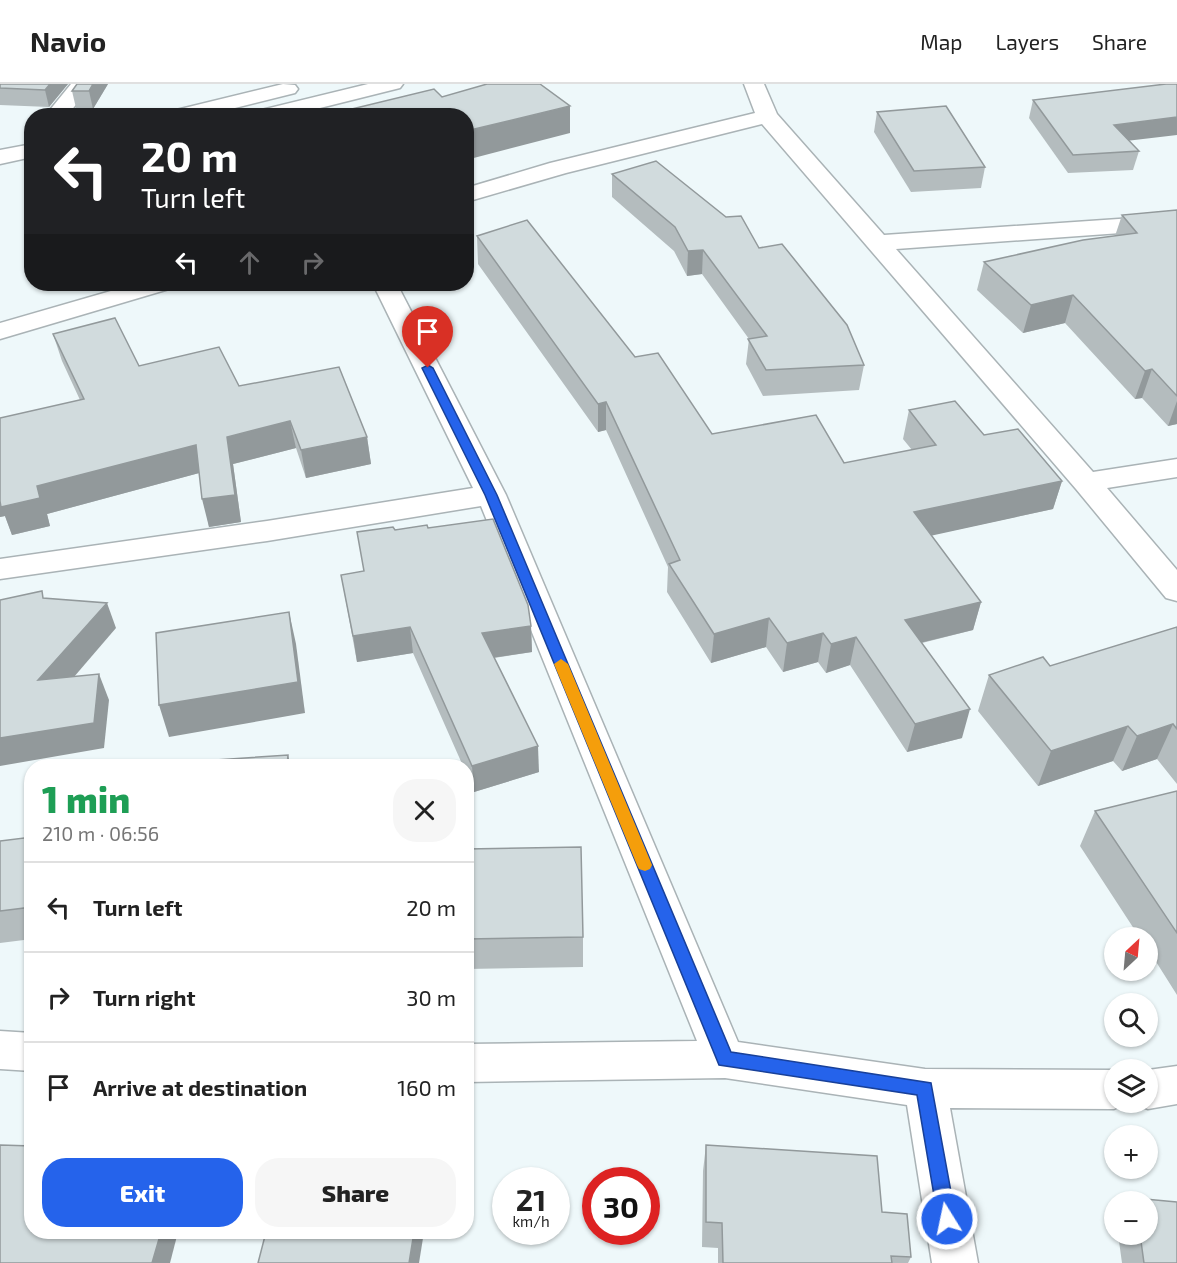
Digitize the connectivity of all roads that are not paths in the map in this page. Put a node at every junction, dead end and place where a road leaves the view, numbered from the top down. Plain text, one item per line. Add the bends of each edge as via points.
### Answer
1 (82, 84) edge
2 (307, 84) edge
3 (393, 84) edge
4 (754, 84) edge
5 (62, 108) edge
6 (208, 108) edge
7 (293, 108) edge
8 (767, 116) junction
9 (24, 152) edge
10 (0, 158) edge
11 (24, 172) edge
12 (0, 177) edge
13 (474, 193) edge
14 (1177, 222) edge
15 (879, 243) junction
16 (136, 291) edge
17 (389, 291) edge
18 (0, 331) edge
19 (1177, 468) edge
20 (1086, 482) junction
21 (491, 495) junction
22 (0, 569) edge
23 (1177, 590) edge
24 (0, 1050) edge
25 (24, 1052) edge
26 (725, 1059) junction
27 (474, 1063) edge
28 (1177, 1085) edge
29 (925, 1088) junction
30 (1158, 1088) edge
31 (1104, 1089) edge
32 (955, 1263) edge

1 - 5 street
2 - 6 street
3 - 7 street
4 - 8 street
8 - 13 street
8 - 15 street
9 - 10 street
11 - 12 street
14 - 15 street
15 - 20 street
16 - 18 street
17 - 21 street
19 - 20 street
20 - 23 street
21 - 22 street
21 - 26 street
24 - 25 street
26 - 27 street
26 - 29 street
28 - 30 street
29 - 31 street
29 - 32 street

